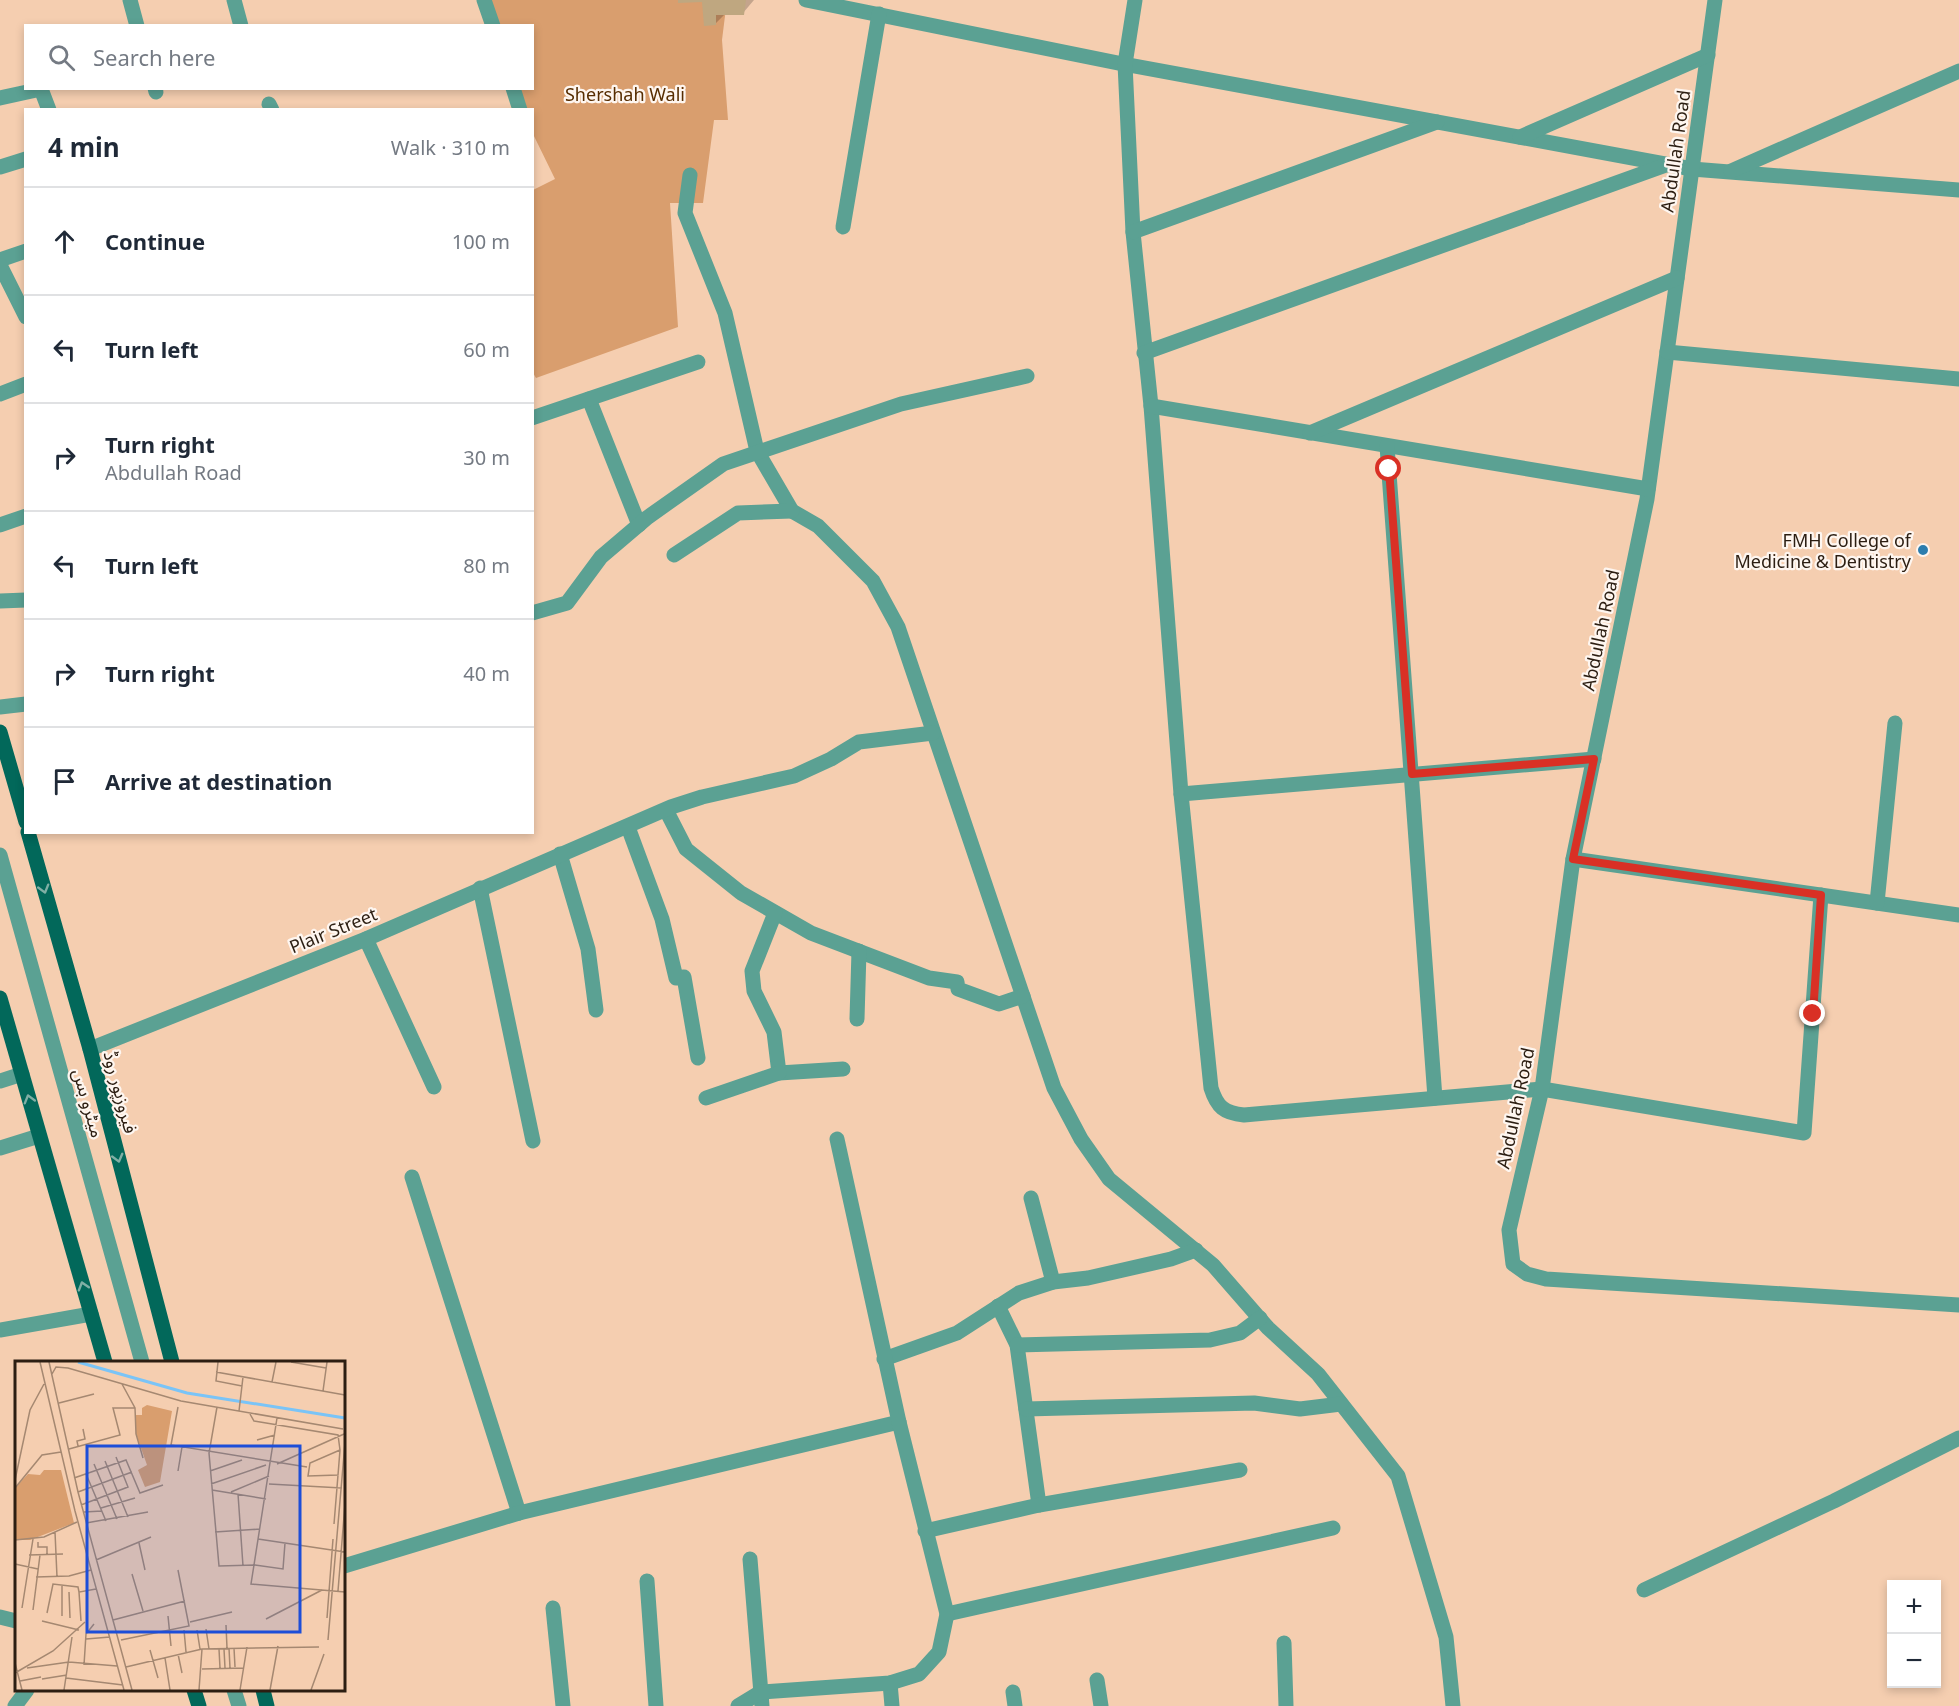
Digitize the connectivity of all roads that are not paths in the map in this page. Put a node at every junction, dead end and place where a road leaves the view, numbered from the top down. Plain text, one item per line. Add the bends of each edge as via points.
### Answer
1 (130, 0) edge
2 (234, 0) edge
3 (484, 0) edge
4 (806, 0) edge
5 (869, 0) edge
6 (1135, 0) edge
7 (1715, 0) edge
8 (850, 8) junction
9 (879, 14) junction
10 (136, 24) edge
11 (240, 24) edge
12 (492, 24) edge
13 (1708, 55) junction
14 (1125, 64) junction
15 (1959, 71) edge
16 (36, 90) edge
17 (41, 90) edge
18 (514, 90) edge
19 (0, 98) edge
20 (48, 108) edge
21 (519, 108) edge
22 (1437, 122) junction
23 (1520, 137) junction
24 (24, 160) edge
25 (1668, 165) junction
26 (0, 167) edge
27 (1692, 169) junction
28 (1729, 172) junction
29 (690, 175) dead end
30 (1959, 190) edge
31 (843, 227) dead end
32 (1132, 232) junction
33 (24, 251) edge
34 (0, 261) edge
35 (0, 265) edge
36 (1677, 278) junction
37 (24, 313) edge
38 (1667, 352) junction
39 (1144, 353) junction
40 (698, 362) dead end
41 (1027, 376) dead end
42 (1959, 379) edge
43 (24, 385) edge
44 (0, 394) edge
45 (589, 399) junction
46 (1151, 406) junction
47 (534, 417) edge
48 (1310, 433) junction
49 (1387, 446) junction
50 (757, 451) junction
51 (1648, 489) junction
52 (792, 511) junction
53 (24, 517) edge
54 (0, 525) edge
55 (639, 525) junction
56 (674, 555) dead end
57 (24, 600) edge
58 (0, 601) edge
59 (534, 612) edge
60 (24, 704) edge
61 (0, 707) edge
62 (1895, 723) dead end
63 (0, 732) edge
64 (933, 733) junction
65 (1594, 759) junction
66 (1412, 774) junction
67 (1181, 794) junction
68 (666, 810) junction
69 (24, 815) edge
70 (628, 827) junction
71 (29, 834) edge
72 (560, 854) junction
73 (0, 855) edge
74 (1573, 859) junction
75 (480, 888) junction
76 (1821, 895) junction
77 (1877, 903) junction
78 (775, 913) junction
79 (1959, 915) edge
80 (366, 939) junction
81 (859, 951) junction
82 (1023, 996) junction
83 (0, 998) edge
84 (596, 1010) dead end
85 (857, 1019) dead end
86 (90, 1049) junction
87 (698, 1058) dead end
88 (843, 1069) dead end
89 (779, 1072) junction
90 (22, 1074) junction
91 (0, 1081) edge
92 (434, 1087) dead end
93 (1542, 1089) junction
94 (706, 1098) dead end
95 (1436, 1098) junction
96 (39, 1136) junction
97 (837, 1139) dead end
98 (533, 1141) dead end
99 (0, 1148) edge
100 (412, 1177) dead end
101 (1031, 1198) dead end
102 (1196, 1250) junction
103 (1053, 1282) junction
104 (1959, 1305) edge
105 (998, 1306) junction
106 (91, 1314) junction
107 (1260, 1318) junction
108 (0, 1330) edge
109 (1017, 1345) junction
110 (884, 1359) junction
111 (105, 1361) edge
112 (142, 1361) edge
113 (172, 1361) edge
114 (1341, 1404) junction
115 (1026, 1409) junction
116 (899, 1422) junction
117 (1959, 1438) edge
118 (1240, 1470) dead end
119 (1039, 1505) junction
120 (519, 1513) junction
121 (1333, 1528) dead end
122 (925, 1531) junction
123 (750, 1559) dead end
124 (345, 1566) edge
125 (647, 1581) dead end
126 (1644, 1590) dead end
127 (553, 1608) dead end
128 (947, 1614) junction
129 (0, 1617) edge
130 (15, 1621) edge
131 (1284, 1643) dead end
132 (1096, 1680) dead end
133 (890, 1683) junction
134 (26, 1691) edge
135 (195, 1691) edge
136 (235, 1691) edge
137 (263, 1691) edge
138 (762, 1699) edge
139 (15, 1706) edge
140 (199, 1706) edge
141 (239, 1706) edge
142 (267, 1706) edge
143 (563, 1706) edge
144 (656, 1706) edge
145 (738, 1706) edge
146 (892, 1706) edge
147 (1101, 1706) edge
148 (1286, 1706) edge
149 (1453, 1706) edge

1 - 10 street
2 - 11 street
3 - 12 street
4 - 8 street
5 - 8 street
6 - 14 street
7 - 13 street, Abdullah Road
8 - 9 street
9 - 14 street
9 - 31 street
13 - 23 street
13 - 27 street, Abdullah Road
14 - 22 street
14 - 32 street
15 - 28 street
16 - 19 street
17 - 20 street
18 - 21 street
22 - 23 street
22 - 32 street
23 - 25 street
24 - 26 street
25 - 27 street
25 - 39 street
27 - 28 street
27 - 36 street, Abdullah Road
28 - 30 street
29 - 50 street via 685,213 725,313
32 - 39 street
33 - 34 street
35 - 37 street
36 - 38 street, Abdullah Road
36 - 48 street
38 - 42 street
38 - 51 street, Abdullah Road
39 - 46 street
40 - 45 street
41 - 50 street via 912,402
43 - 44 street
45 - 47 street
45 - 55 street
46 - 48 street
46 - 67 street
48 - 49 street
49 - 51 street
49 - 66 street
50 - 52 street
50 - 55 street via 723,465
51 - 65 street, Abdullah Road
52 - 56 street via 738,513
52 - 64 street via 818,526 873,581 898,627
53 - 54 street
55 - 59 street via 601,557 567,603
57 - 58 street
60 - 61 street
62 - 77 street
63 - 69 main road
64 - 68 street, Plair Street via 859,742 794,776 702,797
64 - 82 street
65 - 66 street
65 - 74 street, Abdullah Road
66 - 67 street
66 - 95 street
67 - 95 street via 1215,1102 1227,1113 1244,1115
68 - 70 street, Plair Street
68 - 78 street via 686,849 741,894
70 - 72 street, Plair Street
70 - 87 street via 662,919 676,978 684,977
71 -> 86 main road, فیروزپور روڈ
72 - 75 street, Plair Street
72 - 84 street via 588,949
73 - 112 street, میٹرو بس
74 - 76 street
74 - 93 street, Abdullah Road
75 - 80 street, Plair Street
75 - 98 street
76 - 77 street
76 - 93 street via 1804,1133
77 - 79 street
78 - 81 street via 811,933
78 - 89 street via 752,971 754,991 774,1032
80 - 86 street, Plair Street
80 - 92 street
81 - 82 street via 929,978 957,982 958,989 999,1004
81 - 85 street
82 - 102 street via 1054,1088 1081,1139 1109,1179
83 - 90 main road
86 -> 113 main road, فیروزپور روڈ
88 - 89 street
89 - 94 street
90 - 91 street
96 -> 90 main road
93 - 95 street
93 - 104 street, Abdullah Road via 1509,1230 1514,1264 1527,1274 1546,1279
96 - 99 street
106 -> 96 main road
97 - 110 street
100 - 120 street
101 - 103 street
102 - 103 street via 1088,1278
102 - 107 street
103 - 105 street via 1019,1293
105 - 109 street
105 - 110 street via 957,1333
106 - 108 street
106 - 111 main road
107 - 109 street via 1240,1333 1210,1340
107 - 114 street via 1318,1374
109 - 115 street
110 - 116 street
114 - 115 street via 1300,1409 1254,1403
114 - 149 street via 1398,1476 1446,1637
115 - 119 street
116 - 120 street
116 - 122 street
117 - 126 street
118 - 119 street
119 - 122 street
120 - 124 street
121 - 128 street
122 - 128 street
123 - 138 street
125 - 144 street
127 - 143 street
128 - 133 street via 939,1652 919,1674
129 - 130 street
131 - 148 street
132 - 147 street
133 - 138 street
133 - 146 street
134 - 139 street
135 - 140 main road
136 - 141 street
137 - 142 main road
138 - 145 street

